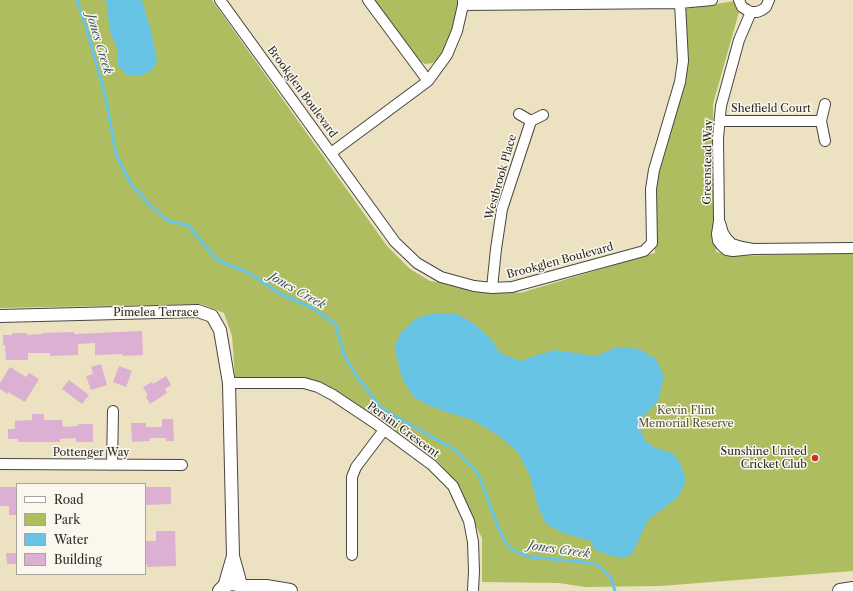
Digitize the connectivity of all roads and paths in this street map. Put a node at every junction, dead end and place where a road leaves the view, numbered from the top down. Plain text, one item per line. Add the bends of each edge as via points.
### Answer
1 (220, 0) edge
2 (368, 0) edge
3 (712, 0) edge
4 (739, 0) edge
5 (769, 0) edge
6 (463, 2) edge
7 (680, 4) junction
8 (751, 12) junction
9 (428, 80) junction
10 (825, 104) dead end
11 (519, 114) dead end
12 (544, 115) dead end
13 (530, 121) junction
14 (720, 121) junction
15 (821, 121) junction
16 (825, 140) dead end
17 (331, 153) junction
18 (853, 248) edge
19 (492, 288) junction
20 (0, 316) edge
21 (229, 383) junction
22 (113, 411) dead end
23 (384, 430) junction
24 (0, 464) edge
25 (112, 465) junction
26 (182, 465) dead end
27 (233, 556) junction
28 (352, 556) dead end
29 (244, 588) edge
30 (222, 589) edge
31 (853, 589) edge
32 (208, 591) edge
33 (290, 591) edge
34 (473, 591) edge
35 (840, 591) edge

1 - 17 street, Brookglen Boulevard
2 - 9 street
3 - 7 street
4 - 8 street via 742,7
5 - 8 street via 762,10
6 - 7 street
6 - 9 street via 457,31 447,56
7 - 19 street, Brookglen Boulevard via 683,61 680,82 654,170 651,189 652,243 644,251 512,287
8 - 14 street, Greenstead Way via 739,40 721,106
9 - 17 street
10 - 15 street, Sheffield Court
11 - 13 street
12 - 13 street
13 - 19 street, Westbrook Place via 502,209
14 - 15 street, Sheffield Court
14 - 18 street, Greenstead Way via 719,221 723,233 732,244 753,249
15 - 16 street, Sheffield Court
17 - 19 street, Brookglen Boulevard via 395,242 417,263 441,277
20 - 21 street, Pimelea Terrace via 198,311 212,316 220,330
21 - 23 street, Persini Crescent via 304,383 318,387
21 - 27 street, Pimelea Terrace
22 - 25 street
23 - 28 street via 352,477
23 - 34 street, Persini Crescent via 432,465 453,486 472,532
24 - 25 street, Pottenger Way
25 - 26 street, Pottenger Way
27 - 29 street, Pimelea Terrace
27 - 30 street, Pimelea Terrace
29 - 30 main road via 232,583
29 - 33 main road via 266,587
30 - 32 main road
31 - 35 main road

